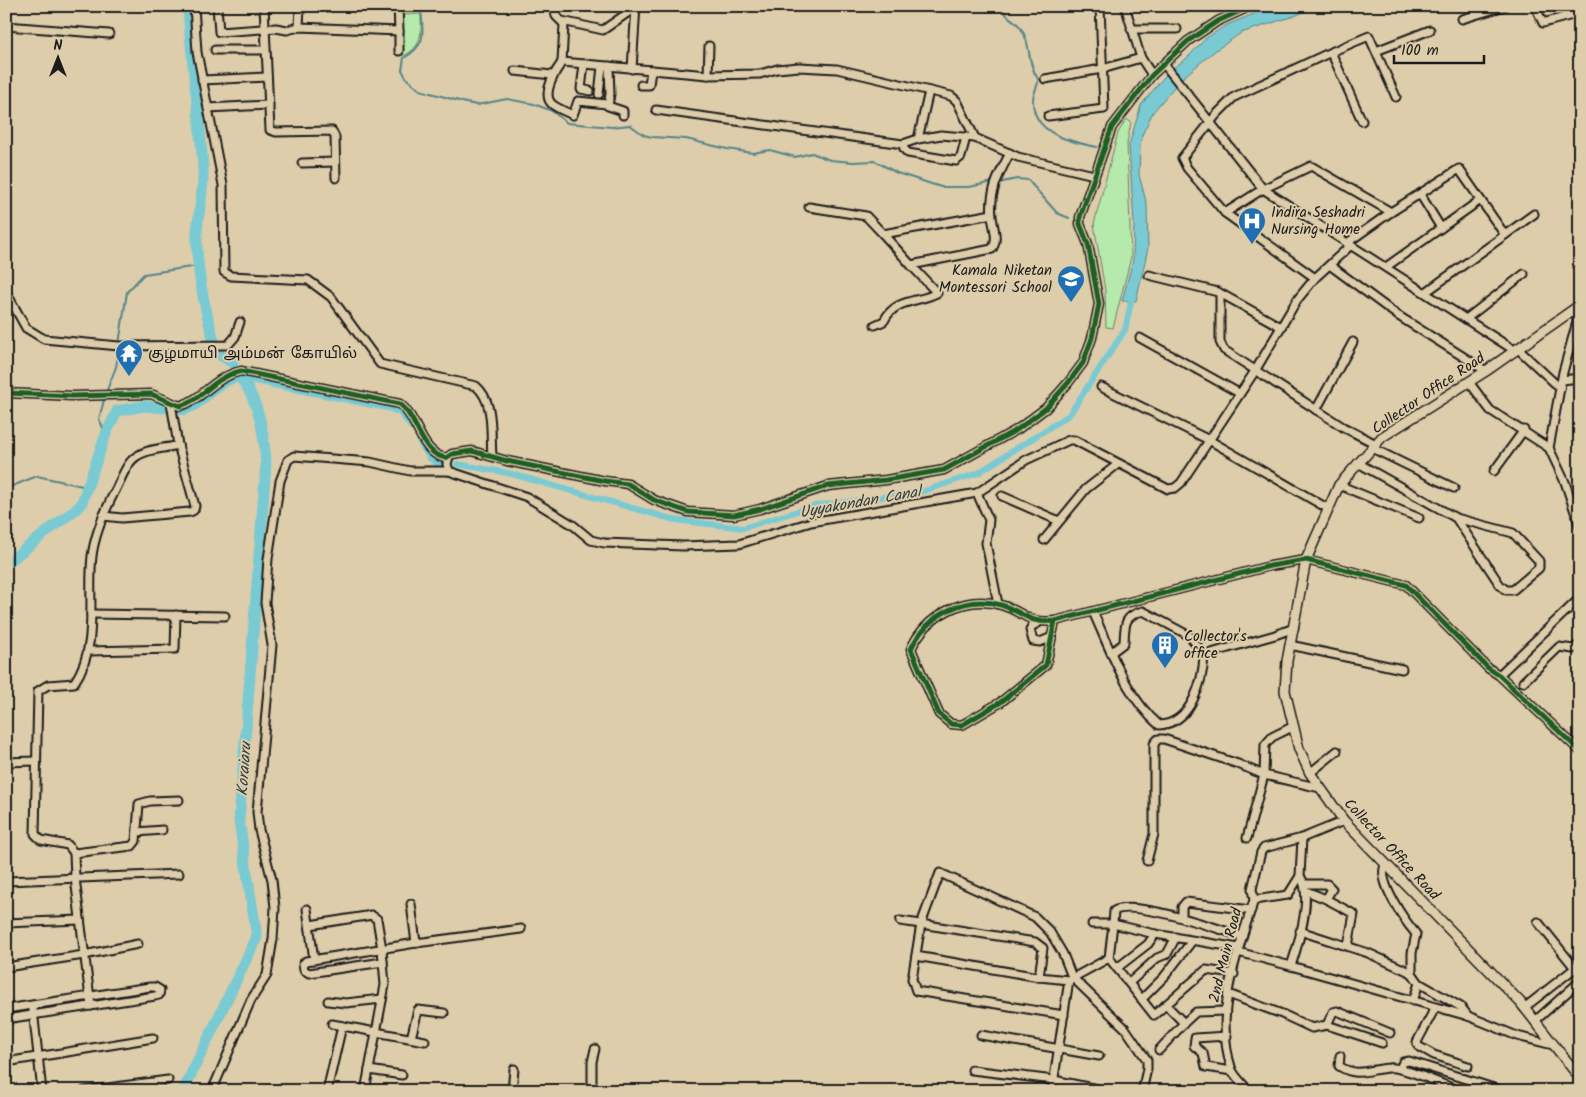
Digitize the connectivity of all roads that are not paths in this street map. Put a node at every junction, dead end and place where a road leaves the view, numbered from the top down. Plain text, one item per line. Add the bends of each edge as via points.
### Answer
1 (194, 6) edge
2 (218, 6) edge
3 (264, 6) edge
4 (300, 6) edge
5 (398, 6) edge
6 (554, 6) edge
7 (1100, 6) edge
8 (1125, 6) edge
9 (1251, 6) edge
10 (1505, 6) edge
11 (1535, 6) edge
12 (636, 7) edge
13 (1580, 13) edge
14 (1462, 19) dead end
15 (562, 21) junction
16 (6, 26) edge
17 (299, 27) junction
18 (264, 29) junction
19 (1177, 29) dead end
20 (1131, 30) junction
21 (1430, 30) dead end
22 (399, 31) junction
23 (110, 34) dead end
24 (709, 46) dead end
25 (216, 50) dead end
26 (265, 50) junction
27 (399, 51) dead end
28 (1331, 52) junction
29 (1376, 52) junction
30 (1141, 58) junction
31 (562, 62) junction
32 (584, 64) junction
33 (606, 66) junction
34 (1167, 66) junction
35 (632, 69) junction
36 (651, 70) junction
37 (1102, 70) junction
38 (515, 71) dead end
39 (708, 75) junction
40 (1152, 75) junction
41 (552, 76) junction
42 (267, 77) junction
43 (1045, 79) dead end
44 (202, 80) junction
45 (641, 85) dead end
46 (590, 91) dead end
47 (929, 91) junction
48 (599, 94) dead end
49 (1396, 97) dead end
50 (607, 104) junction
51 (268, 105) junction
52 (208, 108) junction
53 (656, 110) dead end
54 (623, 115) dead end
55 (1048, 116) dead end
56 (1362, 121) dead end
57 (1211, 122) junction
58 (966, 137) junction
59 (975, 138) junction
60 (918, 139) junction
61 (903, 144) junction
62 (1010, 153) junction
63 (335, 162) junction
64 (302, 163) dead end
65 (1094, 176) junction
66 (336, 178) dead end
67 (1263, 189) junction
68 (1420, 194) junction
69 (1479, 201) junction
70 (809, 207) dead end
71 (1391, 212) junction
72 (1226, 213) junction
73 (992, 214) junction
74 (1534, 214) dead end
75 (1440, 228) junction
76 (883, 234) junction
77 (1505, 235) junction
78 (1349, 244) junction
79 (911, 265) junction
80 (1331, 266) junction
81 (1386, 267) junction
82 (1524, 274) dead end
83 (1149, 276) dead end
84 (1315, 278) junction
85 (6, 292) edge
86 (1218, 292) junction
87 (1426, 292) junction
88 (1580, 305) edge
89 (1580, 311) edge
90 (1466, 319) junction
91 (240, 322) dead end
92 (875, 325) dead end
93 (1281, 327) junction
94 (1140, 338) dead end
95 (1353, 342) dead end
96 (1516, 349) junction
97 (1256, 371) junction
98 (1486, 371) junction
99 (1580, 378) edge
100 (1562, 380) junction
101 (1469, 382) junction
102 (1101, 387) dead end
103 (1560, 388) junction
104 (6, 393) edge
105 (1239, 393) junction
106 (171, 403) junction
107 (1316, 410) junction
108 (1524, 430) junction
109 (1209, 440) junction
110 (178, 445) junction
111 (1374, 446) junction
112 (1549, 448) junction
113 (492, 456) junction
114 (449, 457) junction
115 (1358, 463) junction
116 (1118, 464) junction
117 (449, 471) junction
118 (1494, 472) dead end
119 (1339, 485) junction
120 (1454, 488) dead end
121 (977, 493) junction
122 (1002, 496) dead end
123 (1327, 508) junction
124 (103, 516) junction
125 (1419, 518) dead end
126 (1456, 518) junction
127 (1059, 521) junction
128 (1580, 527) edge
129 (1044, 540) dead end
130 (1306, 560) junction
131 (1580, 598) edge
132 (998, 604) junction
133 (1092, 612) junction
134 (91, 614) junction
135 (176, 616) junction
136 (225, 616) dead end
137 (1055, 621) junction
138 (1038, 623) junction
139 (1294, 628) junction
140 (1052, 636) junction
141 (1580, 644) edge
142 (1290, 645) junction
143 (88, 651) junction
144 (1112, 652) junction
145 (1204, 655) junction
146 (1402, 669) dead end
147 (1499, 675) junction
148 (1523, 682) dead end
149 (1292, 727) junction
150 (1337, 751) dead end
151 (1580, 751) edge
152 (6, 762) edge
153 (35, 762) junction
154 (1310, 773) junction
155 (1264, 775) junction
156 (1320, 788) junction
157 (179, 800) dead end
158 (1344, 821) junction
159 (162, 830) dead end
160 (137, 832) junction
161 (1247, 838) dead end
162 (1302, 838) junction
163 (74, 853) junction
164 (1147, 861) dead end
165 (1386, 865) junction
166 (179, 874) dead end
167 (1300, 876) junction
168 (75, 878) junction
169 (6, 881) edge
170 (1306, 887) junction
171 (1326, 899) junction
172 (1254, 900) junction
173 (411, 904) dead end
174 (307, 909) dead end
175 (1251, 910) junction
176 (1182, 917) junction
177 (80, 920) junction
178 (900, 921) dead end
179 (1538, 922) dead end
180 (6, 923) edge
181 (921, 924) junction
182 (1092, 924) dead end
183 (1113, 924) junction
184 (310, 925) junction
185 (520, 929) dead end
186 (1300, 931) junction
187 (1155, 934) junction
188 (1242, 936) junction
189 (1053, 937) junction
190 (1176, 937) junction
191 (1192, 941) junction
192 (416, 943) junction
193 (138, 944) dead end
194 (1040, 945) junction
195 (1348, 946) junction
196 (382, 949) junction
197 (1238, 950) junction
198 (84, 955) junction
199 (916, 956) junction
200 (1109, 958) junction
201 (314, 960) junction
202 (383, 962) junction
203 (1291, 966) junction
204 (6, 967) edge
205 (1117, 968) junction
206 (1578, 971) edge
207 (1412, 973) junction
208 (1234, 974) junction
209 (1039, 977) junction
210 (1070, 978) junction
211 (1580, 981) edge
212 (1129, 983) junction
213 (1419, 983) junction
214 (1228, 994) junction
215 (90, 996) junction
216 (382, 999) junction
217 (1142, 999) junction
218 (328, 1001) dead end
219 (1413, 1001) junction
220 (32, 1005) junction
221 (1166, 1005) junction
222 (91, 1006) junction
223 (1435, 1008) junction
224 (1524, 1008) junction
225 (6, 1009) edge
226 (1225, 1011) junction
227 (444, 1013) dead end
228 (33, 1014) junction
229 (1064, 1015) junction
230 (1468, 1016) junction
231 (6, 1019) edge
232 (1534, 1021) junction
233 (332, 1024) dead end
234 (1184, 1024) junction
235 (1327, 1025) junction
236 (342, 1026) junction
237 (376, 1032) junction
238 (1390, 1033) dead end
239 (981, 1035) dead end
240 (1226, 1036) junction
241 (153, 1038) dead end
242 (411, 1038) junction
243 (425, 1041) dead end
244 (1382, 1043) dead end
245 (1553, 1045) junction
246 (1059, 1047) junction
247 (595, 1049) dead end
248 (1159, 1050) dead end
249 (1099, 1056) dead end
250 (1340, 1056) dead end
251 (38, 1057) junction
252 (6, 1062) edge
253 (1468, 1066) dead end
254 (514, 1069) dead end
255 (1400, 1069) junction
256 (369, 1070) junction
257 (972, 1070) dead end
258 (1232, 1071) junction
259 (402, 1075) dead end
260 (1580, 1078) edge
261 (168, 1080) dead end
262 (1054, 1080) junction
263 (123, 1088) edge
264 (42, 1091) edge
265 (84, 1091) edge
266 (212, 1091) edge
267 (327, 1091) edge
268 (364, 1091) edge
269 (512, 1091) edge
270 (592, 1091) edge
271 (1052, 1091) edge
272 (1107, 1091) edge
273 (1142, 1091) edge
274 (1249, 1091) edge
275 (1460, 1091) edge
276 (1503, 1091) edge

1 - 44 street
2 - 18 street via 220,32
3 - 18 street
4 - 17 street
5 - 22 street
6 - 15 street via 556,16
7 - 37 street
8 - 20 street
9 - 34 street via 1218,21 1188,41
10 - 14 street
11 - 13 street via 1543,23
12 - 15 street via 603,30
12 - 35 street
15 - 31 street
16 - 23 street
17 - 18 street
17 - 22 street
18 - 26 street
19 - 20 street
20 - 30 street
21 - 29 street
22 - 27 street
24 - 39 street
25 - 26 street
26 - 42 street
28 - 29 street via 1369,36
28 - 56 street
28 - 57 street via 1234,97
29 - 49 street
30 - 37 street
30 - 40 street
31 - 32 street
31 - 41 street
32 - 33 street
32 - 46 street via 581,89
33 - 35 street
33 - 48 street
33 - 50 street via 610,94
34 - 40 street
34 - 57 street
35 - 36 street
36 - 39 street
36 - 45 street via 649,85
37 - 43 street
37 - 55 street via 1104,108
38 - 41 street
39 - 47 street via 760,74 799,67 837,69
40 - 65 street via 1112,127
41 - 50 street via 551,104 570,114 575,112 578,101
42 - 44 street
42 - 51 street
44 - 52 street
47 - 59 street via 954,98
47 - 60 street
50 - 54 street via 623,110
51 - 52 street
51 - 63 street via 272,131 332,132 335,136
52 - 113 street via 223,185 223,268 226,274 308,280 332,297 380,364 476,386 483,392 490,410
53 - 61 street
57 - 67 street
57 - 72 street via 1182,160
58 - 59 street
58 - 60 street via 941,135
58 - 61 street via 961,157 956,161 908,153
59 - 62 street
60 - 61 street
62 - 65 street
62 - 73 street via 992,187
63 - 64 street
63 - 66 street
65 - 113 street via 1080,224 1088,244 1099,304 1083,363 1046,408 1018,429 944,470 828,486 734,515 688,512 654,500 628,484
67 - 71 street via 1311,166
67 - 72 street
67 - 78 street
68 - 69 street via 1459,169
68 - 71 street
68 - 75 street
69 - 75 street
69 - 77 street
70 - 76 street via 866,216
71 - 78 street
72 - 84 street
73 - 76 street
73 - 79 street via 996,240 992,249
74 - 77 street
75 - 81 street
76 - 79 street
77 - 87 street
78 - 80 street
78 - 81 street
79 - 92 street via 937,293 897,304 884,321
80 - 84 street
80 - 98 street via 1397,315
81 - 87 street
82 - 90 street
83 - 86 street
84 - 93 street
85 - 91 street via 26,328 44,339 119,346 228,345 235,337
86 - 93 street
86 - 97 street via 1221,347
87 - 90 street
88 - 96 main road, Collector Office Road
89 - 100 street
90 - 96 street
93 - 97 street
94 - 105 street
95 - 107 street
96 - 98 main road, Collector Office Road
96 - 103 street
97 - 105 street
97 - 107 street
98 - 101 main road, Collector Office Road
99 - 100 street
100 - 103 street
101 - 108 street via 1490,410
101 - 111 main road, Collector Office Road via 1382,437
102 - 109 street
103 - 112 street
104 - 106 street via 151,394
105 - 109 street
106 - 110 street
106 - 114 street via 188,404 225,375 241,372 400,404 408,411 431,452 439,457
107 - 111 street
108 - 112 street
108 - 118 street
109 - 116 street via 1175,488 1168,489
109 - 123 street
110 - 124 street via 136,456
110 - 124 street via 196,506 194,510 122,518
111 - 115 main road, Collector Office Road
111 - 120 street
112 - 128 street
113 - 114 street via 472,451
114 - 117 street
115 - 119 main road, Collector Office Road
115 - 126 street
116 - 121 street via 1069,440 1026,460
116 - 127 street via 1086,489
117 - 121 street via 527,497 591,540 604,543 739,544 811,522
117 - 266 street via 410,471 370,462 294,456 288,460 280,481 268,559 265,603 272,645 257,812 258,830 272,880 275,908 273,939 267,975 250,1000
119 - 123 main road, Collector Office Road
119 - 125 street
121 - 132 street via 989,520 986,543
122 - 127 street
123 - 130 main road, Collector Office Road
124 - 134 street via 92,556
126 - 126 street via 1506,590 1513,590 1539,568 1540,561 1514,533
127 - 129 street
130 - 133 street via 1270,566
130 - 139 main road, Collector Office Road
130 - 147 street via 1406,584 1488,668
131 - 147 street
132 - 138 street
132 - 140 street via 980,602 946,611 931,620 911,649 939,714 951,724 962,726 976,719 1046,666
133 - 137 street
133 - 144 street
134 - 135 street
134 - 143 street
135 - 136 street
135 - 143 street via 175,649
137 - 138 street
137 - 140 street
138 - 140 street via 1030,630 1034,641 1040,642
139 - 142 main road, Collector Office Road
139 - 145 street
141 - 148 street via 1573,650 1559,647
142 - 146 street
142 - 149 main road, Collector Office Road via 1285,691
143 - 153 street via 74,683 40,688
144 - 145 street via 1124,643 1128,618 1143,611 1190,636
144 - 145 street via 1138,700 1158,725 1177,720 1190,704 1203,677
147 - 151 street
149 - 154 main road, Collector Office Road
149 - 155 street via 1268,740
150 - 154 street
152 - 153 street
153 - 163 street via 35,834 41,840 68,845
154 - 156 main road, Collector Office Road
155 - 156 street
155 - 161 street
155 - 164 street via 1158,739 1154,744 1154,834
156 - 158 main road, Collector Office Road
157 - 160 street via 142,802
158 - 162 street
158 - 165 main road, Collector Office Road
159 - 160 street
160 - 163 street via 132,846
162 - 167 street
162 - 172 street via 1264,848 1252,889
163 - 168 street
165 - 207 street via 1383,869 1385,882 1416,934
165 - 224 main road, Collector Office Road
166 - 168 street
167 - 170 street
167 - 172 street, 2nd Main Road via 1288,895
168 - 169 street
168 - 177 street
170 - 171 street
170 - 171 street via 1330,886 1332,889
170 - 186 street
171 - 195 street via 1354,914
172 - 175 street, 2nd Main Road
173 - 192 street
174 - 184 street
175 - 176 street via 1186,902 1182,907
175 - 188 street, 2nd Main Road
176 - 183 street via 1119,908 1114,911
176 - 188 street
177 - 180 street
177 - 198 street
178 - 181 street
179 - 206 street
181 - 189 street via 940,873 1035,917
181 - 194 street
181 - 199 street
182 - 183 street
183 - 187 street
183 - 200 street
184 - 196 street via 375,916
184 - 201 street
185 - 192 street
186 - 195 street
186 - 203 street
187 - 190 street
187 - 205 street via 1148,944
188 - 197 street, 2nd Main Road
189 - 194 street
189 - 210 street via 1071,969
190 - 191 street
190 - 212 street via 1167,954 1157,958
191 - 197 street
191 - 217 street
192 - 196 street
193 - 198 street
194 - 209 street via 1043,948
195 - 207 street
196 - 201 street
196 - 202 street
197 - 203 street
197 - 208 street, 2nd Main Road
198 - 204 street
198 - 215 street
199 - 209 street
199 - 229 street via 912,979 916,991
200 - 205 street
200 - 210 street
201 - 202 street via 304,962 304,970
202 - 216 street
203 - 219 street
205 - 212 street
206 - 224 street
207 - 213 street
208 - 214 street, 2nd Main Road
208 - 221 street via 1206,970
209 - 210 street
210 - 229 street
210 - 273 street via 1124,1028 1147,1060
211 - 232 street
212 - 217 street
213 - 219 street
213 - 230 street via 1461,1007
214 - 226 street, 2nd Main Road
214 - 235 street via 1312,1028
215 - 220 street
215 - 222 street
215 - 222 street via 155,987 160,990 155,996
216 - 218 street via 346,1003
216 - 237 street
217 - 221 street via 1154,1014
219 - 223 street
220 - 225 street
220 - 228 street
221 - 234 street
222 - 228 street
223 - 230 street
223 - 253 street via 1417,1042 1418,1046
224 - 232 main road, Collector Office Road
226 - 234 street via 1194,1012
226 - 240 street, 2nd Main Road
227 - 242 street via 418,1010
228 - 231 street
228 - 251 street
229 - 246 street
230 - 245 street via 1517,1036
232 - 245 main road, Collector Office Road
233 - 236 street
234 - 248 street
235 - 238 street via 1332,1012 1337,1010
235 - 244 street
236 - 237 street
236 - 267 street
237 - 242 street
237 - 256 street
239 - 246 street
240 - 258 street, 2nd Main Road
240 - 258 street via 1195,1038 1194,1046 1203,1053 1206,1067
241 - 251 street
242 - 243 street
245 - 260 main road, Collector Office Road
246 - 249 street
246 - 262 street
247 - 270 street
250 - 255 street via 1339,1066 1346,1070 1366,1073
251 - 252 street
251 - 264 street
254 - 269 street
255 - 275 street
255 - 276 street via 1403,1062 1409,1061
256 - 259 street
256 - 268 street
257 - 262 street
258 - 274 street
261 - 263 street
262 - 271 street
262 - 272 street
263 - 265 street

